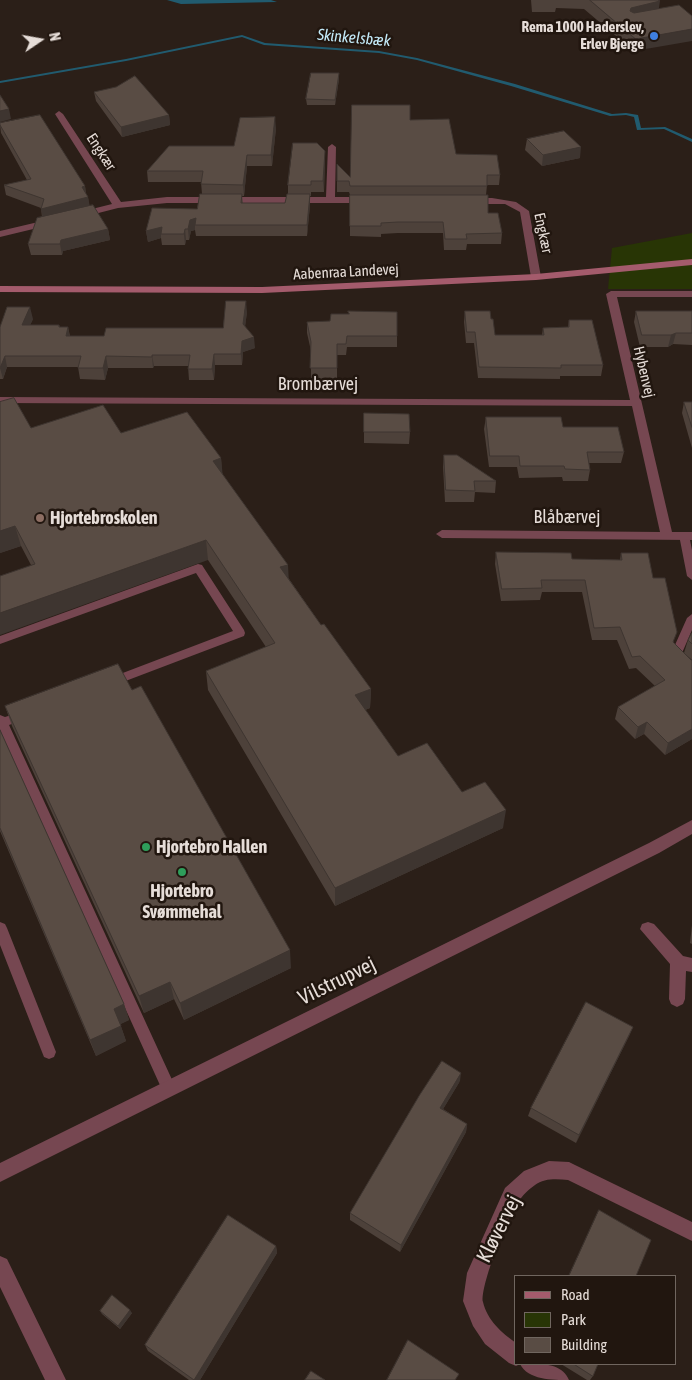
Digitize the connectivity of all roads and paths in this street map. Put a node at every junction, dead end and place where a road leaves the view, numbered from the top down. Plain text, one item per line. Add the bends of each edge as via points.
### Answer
1 (59, 114) dead end
2 (332, 146) dead end
3 (330, 200) junction
4 (379, 200) edge
5 (456, 201) edge
6 (118, 205) junction
7 (0, 234) edge
8 (692, 262) edge
9 (536, 277) junction
10 (0, 289) edge
11 (692, 294) edge
12 (0, 400) edge
13 (636, 402) junction
14 (442, 534) dead end
15 (667, 535) junction
16 (688, 535) edge
17 (692, 576) edge
18 (692, 618) edge
19 (0, 640) edge
20 (692, 668) edge
21 (102, 685) edge
22 (38, 709) edge
23 (1, 721) edge
24 (692, 826) edge
25 (0, 928) edge
26 (648, 929) dead end
27 (685, 964) edge
28 (677, 999) dead end
29 (49, 1052) dead end
30 (169, 1089) junction
31 (0, 1173) edge
32 (692, 1232) edge
33 (0, 1266) edge
34 (514, 1354) edge
35 (532, 1365) edge
36 (56, 1380) edge
37 (559, 1380) edge

1 - 6 street, Engkær
2 - 3 street
3 - 4 street
3 - 6 street via 167,200
5 - 9 street, Engkær via 518,204 524,211
6 - 7 street
8 - 9 main road, Aabenraa Landevej
9 - 10 main road, Aabenraa Landevej via 262,290
11 - 13 street, Hybenvej via 611,294
12 - 13 street, Brombærvej
13 - 15 street, Hybenvej
14 - 15 street, Blåbærvej
15 - 16 street, Blåbærvej
16 - 17 lane
18 - 20 lane via 676,654
19 - 21 lane via 198,568 240,633
22 - 23 lane
23 - 30 lane
24 - 30 street, Vilstrupvej via 654,848
25 - 29 lane
26 - 27 street
27 - 28 street
30 - 31 street, Vilstrupvej
32 - 34 street, Kløvervej via 569,1171 549,1170 530,1176 508,1203 477,1273 473,1301 492,1337
33 - 36 street
35 - 37 street

